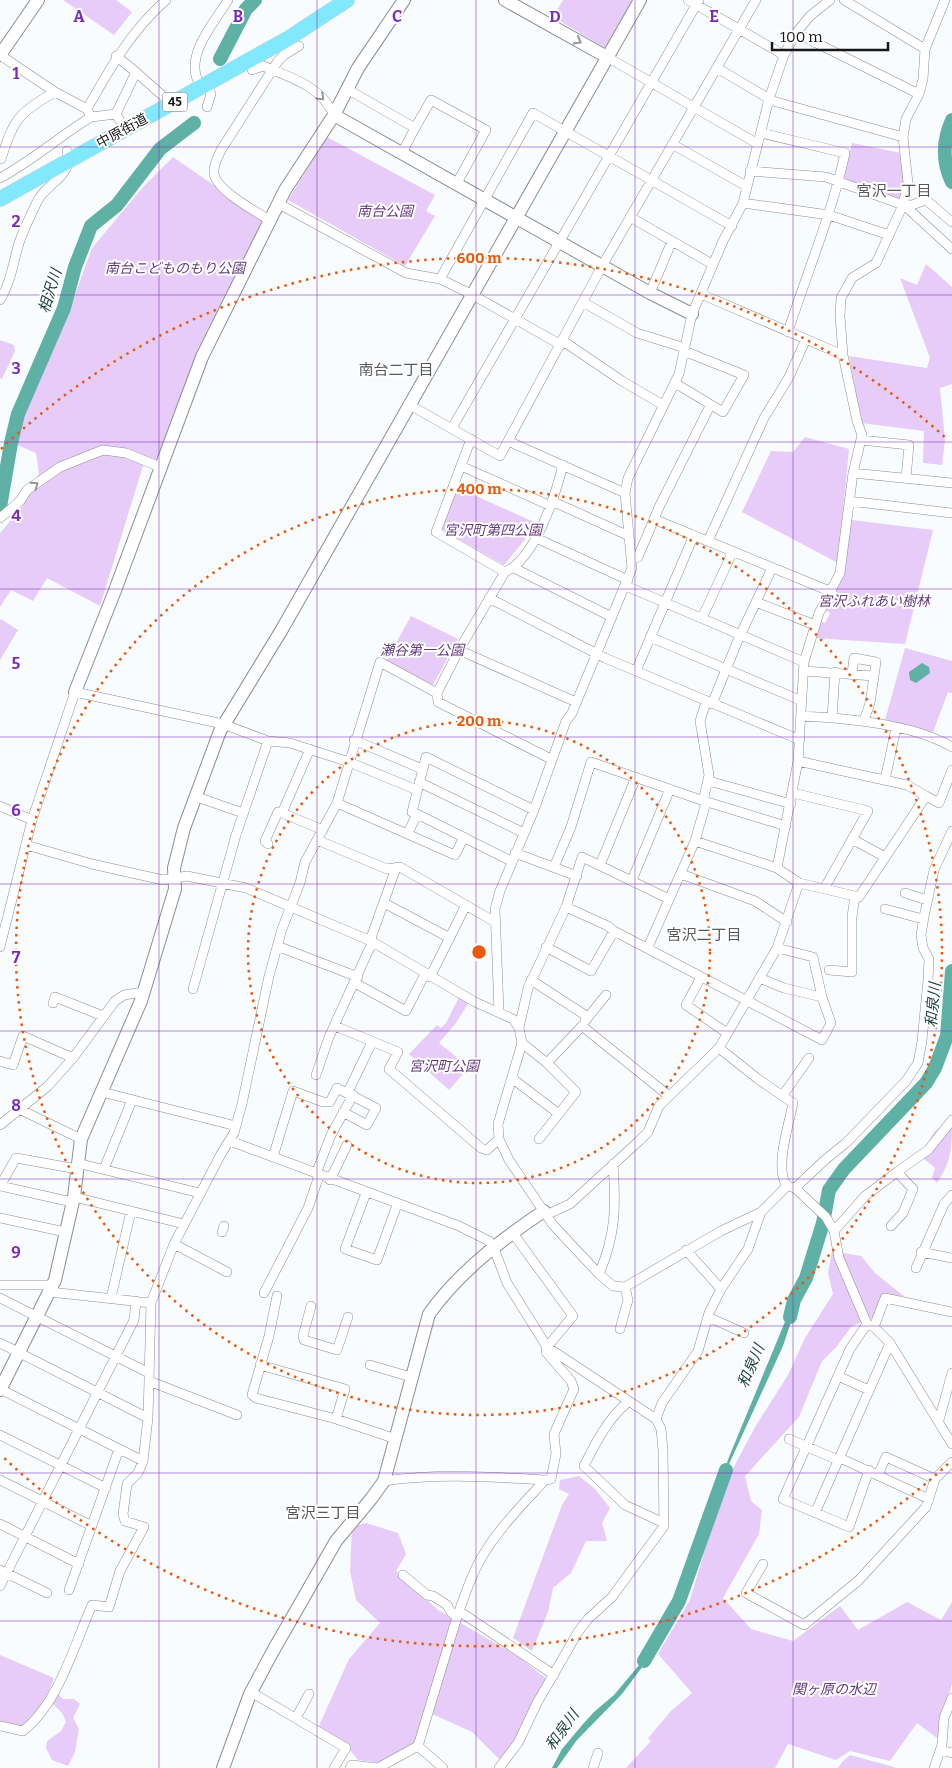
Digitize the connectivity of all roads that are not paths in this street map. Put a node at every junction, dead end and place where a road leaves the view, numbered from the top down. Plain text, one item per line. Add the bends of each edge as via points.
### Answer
1 (38, 0) edge
2 (166, 0) edge
3 (228, 0) edge
4 (330, 0) edge
5 (347, 0) edge
6 (404, 0) edge
7 (505, 0) edge
8 (640, 0) edge
9 (756, 0) edge
10 (830, 0) edge
11 (844, 0) edge
12 (945, 0) edge
13 (694, 1) edge
14 (739, 29) junction
15 (796, 33) junction
16 (299, 46) dead end
17 (925, 49) junction
18 (0, 55) edge
19 (784, 55) junction
20 (116, 56) junction
21 (607, 57) junction
22 (716, 68) junction
23 (252, 70) dead end
24 (272, 70) junction
25 (136, 72) junction
26 (202, 81) junction
27 (651, 82) junction
28 (347, 89) junction
29 (55, 92) junction
30 (919, 94) junction
31 (164, 97) junction
32 (769, 99) junction
33 (694, 107) junction
34 (206, 108) dead end
35 (89, 113) junction
36 (334, 115) junction
37 (118, 118) junction
38 (415, 128) junction
39 (564, 131) junction
40 (761, 134) junction
41 (903, 137) junction
42 (672, 144) junction
43 (758, 144) junction
44 (402, 153) junction
45 (68, 156) junction
46 (608, 157) junction
47 (1, 159) dead end
48 (750, 171) junction
49 (0, 178) edge
50 (839, 180) junction
51 (651, 181) junction
52 (456, 183) junction
53 (746, 186) junction
54 (0, 188) edge
55 (0, 199) edge
56 (484, 199) junction
57 (742, 202) junction
58 (279, 204) junction
59 (903, 204) junction
60 (829, 215) junction
61 (515, 216) junction
62 (630, 217) junction
63 (271, 221) junction
64 (952, 222) edge
65 (732, 226) junction
66 (889, 234) junction
67 (559, 241) junction
68 (672, 241) junction
69 (952, 249) edge
70 (712, 264) junction
71 (602, 266) junction
72 (440, 279) junction
73 (650, 293) junction
74 (471, 294) junction
75 (701, 294) junction
76 (0, 300) edge
77 (583, 302) junction
78 (692, 314) junction
79 (515, 319) junction
80 (788, 332) junction
81 (806, 339) junction
82 (562, 343) junction
83 (684, 349) junction
84 (843, 355) junction
85 (675, 382) junction
86 (408, 404) junction
87 (663, 405) junction
88 (710, 406) junction
89 (452, 428) junction
90 (471, 440) junction
91 (508, 440) junction
92 (861, 440) junction
93 (563, 465) junction
94 (461, 466) junction
95 (160, 467) junction
96 (853, 473) junction
97 (906, 478) junction
98 (952, 483) edge
99 (625, 493) junction
100 (849, 501) junction
101 (552, 504) junction
102 (952, 513) edge
103 (0, 518) edge
104 (656, 520) junction
105 (694, 535) junction
106 (629, 536) junction
107 (536, 538) junction
108 (708, 541) junction
109 (733, 551) junction
110 (631, 560) junction
111 (514, 568) junction
112 (772, 568) junction
113 (505, 572) junction
114 (627, 582) junction
115 (832, 592) junction
116 (489, 598) junction
117 (665, 602) junction
118 (756, 602) junction
119 (612, 617) junction
120 (702, 618) junction
121 (813, 630) junction
122 (740, 635) junction
123 (650, 637) junction
124 (459, 650) junction
125 (598, 654) junction
126 (804, 667) junction
127 (726, 669) junction
128 (636, 671) junction
129 (835, 672) junction
130 (852, 673) junction
131 (874, 676) junction
132 (75, 692) junction
133 (437, 693) junction
134 (802, 701) junction
135 (576, 702) junction
136 (709, 703) junction
137 (801, 716) junction
138 (832, 718) junction
139 (864, 721) junction
140 (223, 724) junction
141 (896, 728) junction
142 (354, 740) junction
143 (800, 740) junction
144 (268, 741) junction
145 (952, 747) edge
146 (310, 750) junction
147 (551, 758) junction
148 (798, 761) junction
149 (349, 762) junction
150 (422, 769) junction
151 (952, 770) edge
152 (636, 777) junction
153 (885, 780) junction
154 (709, 781) junction
155 (418, 786) junction
156 (670, 789) junction
157 (792, 793) junction
158 (197, 796) junction
159 (926, 796) junction
160 (704, 801) junction
161 (337, 803) junction
162 (791, 804) junction
163 (0, 806) edge
164 (534, 810) junction
165 (243, 813) junction
166 (282, 813) junction
167 (417, 814) junction
168 (32, 820) junction
169 (786, 826) junction
170 (323, 830) junction
171 (408, 833) junction
172 (524, 833) junction
173 (951, 836) edge
174 (464, 837) junction
175 (317, 840) junction
176 (854, 840) junction
177 (695, 841) junction
178 (26, 844) junction
179 (268, 844) dead end
180 (513, 857) junction
181 (886, 857) junction
182 (600, 865) junction
183 (554, 867) junction
184 (396, 868) junction
185 (777, 868) junction
186 (681, 874) junction
187 (577, 876) junction
188 (174, 877) junction
189 (632, 880) junction
190 (222, 883) junction
191 (799, 883) junction
192 (824, 889) junction
193 (905, 893) dead end
194 (855, 896) junction
195 (669, 899) junction
196 (926, 900) junction
197 (384, 903) junction
198 (466, 905) junction
199 (290, 906) junction
200 (566, 906) junction
201 (885, 909) dead end
202 (924, 919) junction
203 (495, 922) junction
204 (787, 922) junction
205 (614, 931) junction
206 (450, 938) junction
207 (371, 941) junction
208 (277, 946) junction
209 (0, 947) edge
210 (546, 947) junction
211 (648, 947) junction
212 (777, 948) junction
213 (829, 970) dead end
214 (428, 976) junction
215 (702, 977) junction
216 (758, 978) junction
217 (357, 980) junction
218 (531, 980) junction
219 (193, 989) dead end
220 (143, 992) junction
221 (606, 995) dead end
222 (822, 997) junction
223 (745, 1000) junction
224 (53, 1003) dead end
225 (499, 1011) junction
226 (103, 1016) junction
227 (588, 1017) junction
228 (335, 1026) junction
229 (582, 1026) junction
230 (519, 1028) junction
231 (727, 1033) junction
232 (372, 1042) junction
233 (522, 1043) junction
234 (718, 1048) junction
235 (73, 1058) junction
236 (808, 1058) dead end
237 (0, 1061) edge
238 (546, 1063) junction
239 (316, 1075) dead end
240 (513, 1079) junction
241 (102, 1092) junction
242 (351, 1093) junction
243 (783, 1095) junction
244 (669, 1096) junction
245 (132, 1100) junction
246 (20, 1110) junction
247 (343, 1112) junction
248 (559, 1114) junction
249 (952, 1120) edge
250 (0, 1126) edge
251 (236, 1126) junction
252 (81, 1139) junction
253 (539, 1139) dead end
254 (499, 1140) junction
255 (230, 1141) junction
256 (347, 1145) dead end
257 (273, 1157) junction
258 (613, 1164) junction
259 (77, 1166) junction
260 (104, 1169) junction
261 (897, 1172) junction
262 (318, 1175) junction
263 (330, 1180) junction
264 (0, 1186) edge
265 (791, 1188) junction
266 (200, 1194) junction
267 (366, 1194) junction
268 (952, 1195) edge
269 (73, 1200) junction
270 (397, 1205) junction
271 (131, 1211) junction
272 (761, 1212) junction
273 (545, 1213) junction
274 (0, 1218) edge
275 (184, 1224) junction
276 (891, 1226) dead end
277 (834, 1230) junction
278 (66, 1232) junction
279 (512, 1232) junction
280 (174, 1244) junction
281 (493, 1246) junction
282 (686, 1250) junction
283 (921, 1252) junction
284 (952, 1258) edge
285 (916, 1268) dead end
286 (228, 1272) dead end
287 (599, 1274) junction
288 (0, 1285) edge
289 (625, 1287) junction
290 (51, 1288) junction
291 (720, 1289) junction
292 (264, 1293) dead end
293 (278, 1296) dead end
294 (0, 1298) edge
295 (111, 1298) junction
296 (136, 1301) junction
297 (151, 1303) junction
298 (311, 1306) dead end
299 (952, 1312) edge
300 (37, 1317) junction
301 (348, 1317) dead end
302 (708, 1317) junction
303 (871, 1325) junction
304 (620, 1329) dead end
305 (744, 1333) dead end
306 (0, 1343) edge
307 (890, 1343) junction
308 (547, 1347) junction
309 (19, 1352) junction
310 (116, 1357) junction
311 (260, 1365) junction
312 (370, 1366) dead end
313 (952, 1373) edge
314 (412, 1376) junction
315 (838, 1376) junction
316 (149, 1377) junction
317 (0, 1389) edge
318 (869, 1390) junction
319 (98, 1392) junction
320 (628, 1402) junction
321 (237, 1415) dead end
322 (148, 1418) junction
323 (336, 1419) junction
324 (656, 1419) junction
325 (939, 1420) junction
326 (80, 1429) junction
327 (0, 1435) edge
328 (396, 1439) junction
329 (789, 1439) dead end
330 (952, 1444) edge
331 (806, 1446) junction
332 (119, 1449) junction
333 (839, 1459) junction
334 (143, 1461) junction
335 (952, 1462) edge
336 (61, 1466) junction
337 (869, 1470) junction
338 (878, 1475) junction
339 (935, 1479) junction
340 (0, 1480) edge
341 (384, 1480) junction
342 (545, 1480) junction
343 (106, 1488) junction
344 (929, 1499) junction
345 (43, 1501) junction
346 (815, 1513) junction
347 (664, 1523) junction
348 (0, 1524) edge
349 (92, 1526) junction
350 (25, 1537) junction
351 (79, 1564) junction
352 (763, 1564) dead end
353 (3, 1572) edge
354 (403, 1575) dead end
355 (0, 1586) edge
356 (69, 1590) dead end
357 (47, 1593) dead end
358 (458, 1614) junction
359 (554, 1675) junction
360 (251, 1692) junction
361 (310, 1694) dead end
362 (952, 1698) edge
363 (296, 1718) junction
364 (0, 1726) edge
365 (418, 1746) junction
366 (941, 1750) junction
367 (952, 1753) edge
368 (598, 1754) dead end
369 (224, 1768) edge
370 (334, 1768) edge
371 (350, 1768) edge
372 (378, 1768) edge
373 (443, 1768) edge
374 (499, 1768) edge
375 (593, 1768) edge
376 (934, 1768) edge

1 - 18 street
2 - 20 street
3 - 26 street via 198,50 193,66
4 - 26 main road, 中原街道 / 45
5 - 26 main road, 中原街道 / 45 via 289,38
6 - 28 street
7 -> 21 street
8 - 21 street
9 - 14 street
10 - 15 street
11 - 17 street
12 - 17 street
13 - 14 street
13 - 27 street
14 - 19 street
14 - 22 street
15 - 19 street
15 - 30 street
16 - 24 street via 284,55
17 - 30 street
18 - 29 street
19 - 32 street
20 - 25 street
20 - 35 street
21 - 27 street
21 - 39 street
22 - 32 street
22 - 33 street
23 - 24 street via 263,66
24 -> 36 street via 303,83 330,105
24 - 63 street via 221,150 214,175 226,191
25 - 31 street
25 - 37 street
26 - 31 main road, 中原街道 / 45
26 - 34 street via 211,94
26 - 45 main road, 中原街道 / 45
27 - 33 street
27 - 46 street
28 - 36 street
28 - 38 street
29 - 35 street
29 - 47 street via 18,117
30 - 41 street via 906,119
31 - 37 main road, 中原街道 / 45
32 - 40 street
32 - 41 street
33 - 42 street
33 - 43 street
35 - 37 street
35 - 49 street via 18,168
36 - 44 street
36 - 58 street
37 - 45 main road, 中原街道 / 45
38 - 44 street
38 - 52 street via 431,100 486,130
39 - 46 street
39 - 56 street via 533,113
39 - 61 street
40 - 43 street
40 - 50 street via 845,153
41 - 59 street via 908,183
42 - 51 street
42 - 53 street
43 - 48 street
44 - 52 street
45 - 54 main road, 中原街道 / 45
45 - 55 main road, 中原街道 / 45
45 - 76 street via 64,174 38,200 19,243 8,288
46 - 51 street
46 - 67 street
48 - 50 street via 809,174
48 - 53 street
50 - 59 street
50 - 60 street
51 - 62 street
51 - 65 street
52 - 56 street
53 - 57 street
56 - 61 street
56 - 72 street
57 - 60 street
57 - 65 street
58 - 63 street
58 - 72 street via 406,273
59 - 64 street via 912,205 926,200
59 - 66 street
59 - 69 street
60 - 66 street
60 - 80 street
61 - 67 street
61 - 74 street
62 - 68 street
62 - 71 street
63 - 95 street via 202,357
65 - 70 street
66 - 84 street via 876,263 852,278 844,291 840,316
67 - 71 street
67 - 79 street
68 - 70 street
68 - 73 street
70 - 75 street
71 - 73 street
71 - 77 street
72 - 74 street
73 - 78 street
74 - 79 street
74 - 86 street
75 - 78 street
75 - 80 street
77 - 82 street
77 - 83 street via 637,333
78 - 83 street
79 - 82 street
79 - 89 street
80 - 81 street
81 - 84 street
81 - 108 street via 790,377 764,418
82 - 87 street
82 - 91 street
83 - 85 street
83 - 88 street via 744,375 724,412
84 - 92 street
85 - 87 street
85 - 88 street
86 - 89 street
86 - 140 street via 278,638
87 - 99 street via 631,469
88 - 104 street via 660,505
89 - 90 street
90 - 91 street via 500,456
90 - 94 street
91 - 93 street
92 - 96 street
92 - 97 street via 909,445
93 - 99 street
93 - 101 street
94 - 101 street
94 - 113 street via 436,532
103 -> 95 street via 20,501 27,490 60,467 103,450 126,453
95 - 132 street
96 - 97 street
96 - 100 street
97 - 98 street
99 - 106 street
100 - 102 street
100 - 115 street via 840,573
101 - 106 street
101 - 107 street
104 - 105 street
104 - 110 street via 638,557
105 - 108 street
105 - 117 street
106 - 110 street
107 - 111 street
107 - 114 street
108 - 109 street
109 - 112 street
109 - 120 street
110 - 114 street
111 - 113 street
111 - 119 street
112 - 115 street
112 - 118 street
113 - 116 street
114 - 117 street
114 - 119 street
115 - 121 street
116 - 124 street
116 - 125 street
117 - 120 street
117 - 123 street
118 - 121 street
118 - 122 street
119 - 125 street
120 - 122 street
121 - 126 street
122 - 126 street
122 - 127 street
123 - 127 street
123 - 128 street
124 - 133 street
124 - 135 street
125 - 128 street
125 - 135 street
126 - 129 street
126 - 134 street
127 - 134 street
127 - 136 street
128 - 136 street
129 - 130 street
129 - 138 street
130 - 131 street
130 - 131 street via 854,658 876,662
131 - 139 street
132 - 140 street
132 - 168 street
133 - 142 street via 380,662
133 - 147 street via 438,702
134 - 137 street
135 - 147 street
136 - 143 street
136 - 154 street via 700,721
137 - 138 street
137 - 143 street
138 - 139 street
139 - 141 street
140 - 144 street
140 - 158 street
141 - 145 street
141 - 153 street
142 - 149 street
142 - 150 street
143 - 148 street
144 - 146 street via 290,743
144 - 165 street
146 - 149 street
146 - 166 street
147 - 164 street
148 - 153 street
148 - 157 street
149 - 155 street
149 - 161 street
150 - 155 street
150 - 164 street via 426,757
151 - 159 street via 939,803
152 - 156 street
152 - 182 street
152 - 183 street via 592,762
153 - 159 street via 907,785
154 - 160 street
154 - 162 street
155 - 167 street via 412,812
155 - 172 street
156 - 160 street
156 - 189 street
157 - 162 street
157 - 176 street via 868,811
158 - 165 street
158 - 188 street via 184,828
159 - 181 street
160 - 169 street
160 - 177 street
161 - 170 street
161 - 171 street via 370,820
162 - 169 street
163 - 168 street
164 - 172 street
165 - 190 street
166 - 170 street
166 - 179 street via 278,812 265,841
167 - 171 street
167 - 174 street
168 - 178 street
169 - 185 street
170 - 175 street
171 - 174 street via 456,855
172 - 180 street
173 - 196 street via 934,870
174 - 180 street
175 - 184 street via 387,869
175 - 199 street via 305,862
176 - 181 street
176 - 192 street
177 - 185 street
177 - 186 street
178 - 188 street via 163,880
178 - 209 street
180 - 183 street
180 - 203 street via 500,891
181 - 194 street via 859,898
182 - 187 street via 582,857
182 - 189 street
183 - 187 street
184 - 197 street
184 - 198 street via 400,867
185 - 191 street
186 - 195 street
186 - 204 street via 755,901
187 - 200 street
188 - 190 street
188 - 220 street via 175,889
189 - 195 street
190 - 199 street via 246,888
190 - 219 street
191 - 192 street
191 - 204 street
192 - 194 street
193 - 196 street
194 - 213 street via 852,972
195 - 211 street
196 - 202 street
197 - 206 street
197 - 207 street
198 - 203 street
198 - 206 street
199 - 207 street
199 - 208 street
200 - 205 street
200 - 210 street
201 - 202 street
202 - 265 street via 921,935 929,959 918,1063 906,1081 846,1143
203 - 225 street
204 - 212 street
205 - 210 street via 591,971
205 - 211 street
206 - 214 street
207 - 214 street
207 - 217 street
208 - 217 street
208 - 251 street
210 - 218 street
211 - 215 street
212 - 216 street
212 - 222 street via 813,957
214 - 217 street via 406,1011
214 - 225 street via 475,1002
215 - 223 street
215 - 231 street via 686,1005
216 - 222 street
216 - 223 street
217 - 228 street
218 - 227 street
218 - 230 street
220 - 226 street via 124,995
220 - 241 street
221 - 227 street
222 - 223 street via 831,1023 822,1040
223 - 231 street
224 - 226 street via 55,997
225 - 230 street via 513,1019
226 - 235 street
227 - 229 street
228 - 232 street
228 - 239 street
229 - 238 street
229 - 244 street
230 - 233 street
231 - 234 street
232 - 242 street
232 - 254 street via 398,1052 389,1069 481,1148 487,1150
233 - 238 street
233 - 240 street
234 - 243 street
234 - 244 street
235 - 237 street via 23,1036 13,1065
235 - 246 street
236 - 243 street
238 - 248 street via 576,1092
240 - 248 street
240 - 254 street via 498,1124
241 - 245 street
241 - 252 street
242 - 247 street
242 - 247 street via 376,1108 367,1125
242 - 257 street via 337,1088 330,1102 323,1102 293,1092
243 - 265 street via 793,1103 781,1167 782,1180
244 - 258 street via 658,1106 648,1132
245 - 251 street
245 - 260 street
246 - 250 street
246 - 252 street
247 - 262 street via 331,1135
248 - 253 street
249 - 261 street via 928,1150
251 - 255 street
252 - 259 street
254 - 273 street
255 - 257 street
255 - 266 street
256 - 263 street
257 - 262 street
258 - 273 street via 570,1204
258 - 287 street via 616,1210
259 - 260 street
259 - 264 street via 16,1158
259 - 269 street
260 - 266 street
261 - 276 street via 912,1189 903,1213
261 - 277 street via 865,1196
262 - 263 street
262 - 292 street via 308,1208
263 - 267 street
264 - 269 street
265 - 272 street
265 - 277 street via 826,1217
266 - 275 street
267 - 270 street
267 - 270 street via 345,1249 376,1260
268 - 283 street via 944,1204
269 - 271 street
269 - 278 street
270 - 281 street via 458,1226
271 - 275 street
271 - 295 street
272 - 282 street
272 - 291 street via 748,1249
273 - 279 street
273 - 287 street
274 - 278 street
275 - 280 street
277 - 303 street via 839,1258
278 - 290 street
279 - 281 street
279 - 308 street via 573,1316
280 - 286 street
280 - 297 street
281 - 308 street via 506,1284
281 - 314 street via 429,1314
282 - 289 street
282 - 291 street
283 - 284 street
283 - 285 street
287 - 289 street via 613,1286
288 - 290 street
289 - 304 street via 628,1300
290 - 295 street
290 - 300 street
291 - 302 street
293 - 311 street
294 - 300 street
295 - 296 street
296 - 297 street
296 - 310 street via 134,1320
297 - 316 street
298 - 301 street via 304,1340 319,1345 337,1350
299 - 303 street via 885,1298
300 - 309 street
300 - 310 street
302 - 305 street
302 - 324 street via 698,1351 662,1403
303 - 307 street
303 - 315 street via 850,1349
306 - 309 street
307 - 318 street
307 - 325 street
308 - 320 street
308 - 342 street via 547,1355 571,1380 574,1389 554,1434 556,1454 552,1479
309 - 317 street
309 - 319 street
310 - 316 street
310 - 319 street
311 - 323 street via 344,1389
311 - 323 street via 252,1391 256,1398
312 - 314 street
313 - 325 street
314 - 328 street
315 - 318 street
315 - 331 street
316 - 321 street
316 - 322 street
317 - 326 street
318 - 333 street
319 - 322 street
319 - 326 street
320 - 324 street
320 - 347 street via 600,1435 584,1466 625,1505
322 - 334 street
323 - 328 street
324 - 347 street via 662,1429
325 - 330 street
326 - 332 street
326 - 336 street
327 - 336 street
328 - 341 street
329 - 331 street
331 - 333 street
331 - 346 street via 783,1499
332 - 334 street
332 - 343 street
333 - 337 street
333 - 346 street
334 - 364 street via 138,1473 127,1484 123,1514 125,1521 144,1527 120,1571 110,1607 92,1605 50,1702 34,1723 23,1731
335 - 339 street
336 - 343 street
336 - 345 street
337 - 338 street
337 - 346 street via 849,1527
338 - 339 street via 886,1457
338 - 344 street
339 - 344 street
340 - 345 street
341 - 342 street via 452,1475
341 - 360 street via 336,1541
342 - 358 street via 485,1552
343 - 349 street
344 - 352 street via 926,1508 858,1581 804,1625 746,1593
345 - 349 street
345 - 350 street
347 - 359 street via 655,1541 642,1553 612,1597 578,1632
348 - 350 street
349 - 351 street
350 - 351 street
350 - 353 street
351 - 356 street
353 - 355 street
353 - 357 street
354 - 358 street
358 - 359 street
358 - 365 street
359 - 374 street via 518,1743
360 - 363 street
360 - 369 street
361 - 363 street
362 - 366 street via 944,1718
363 - 370 street via 346,1748
365 - 372 street
365 - 373 street
366 - 367 street
366 - 376 street
368 - 375 street
371 - 372 street via 352,1765

